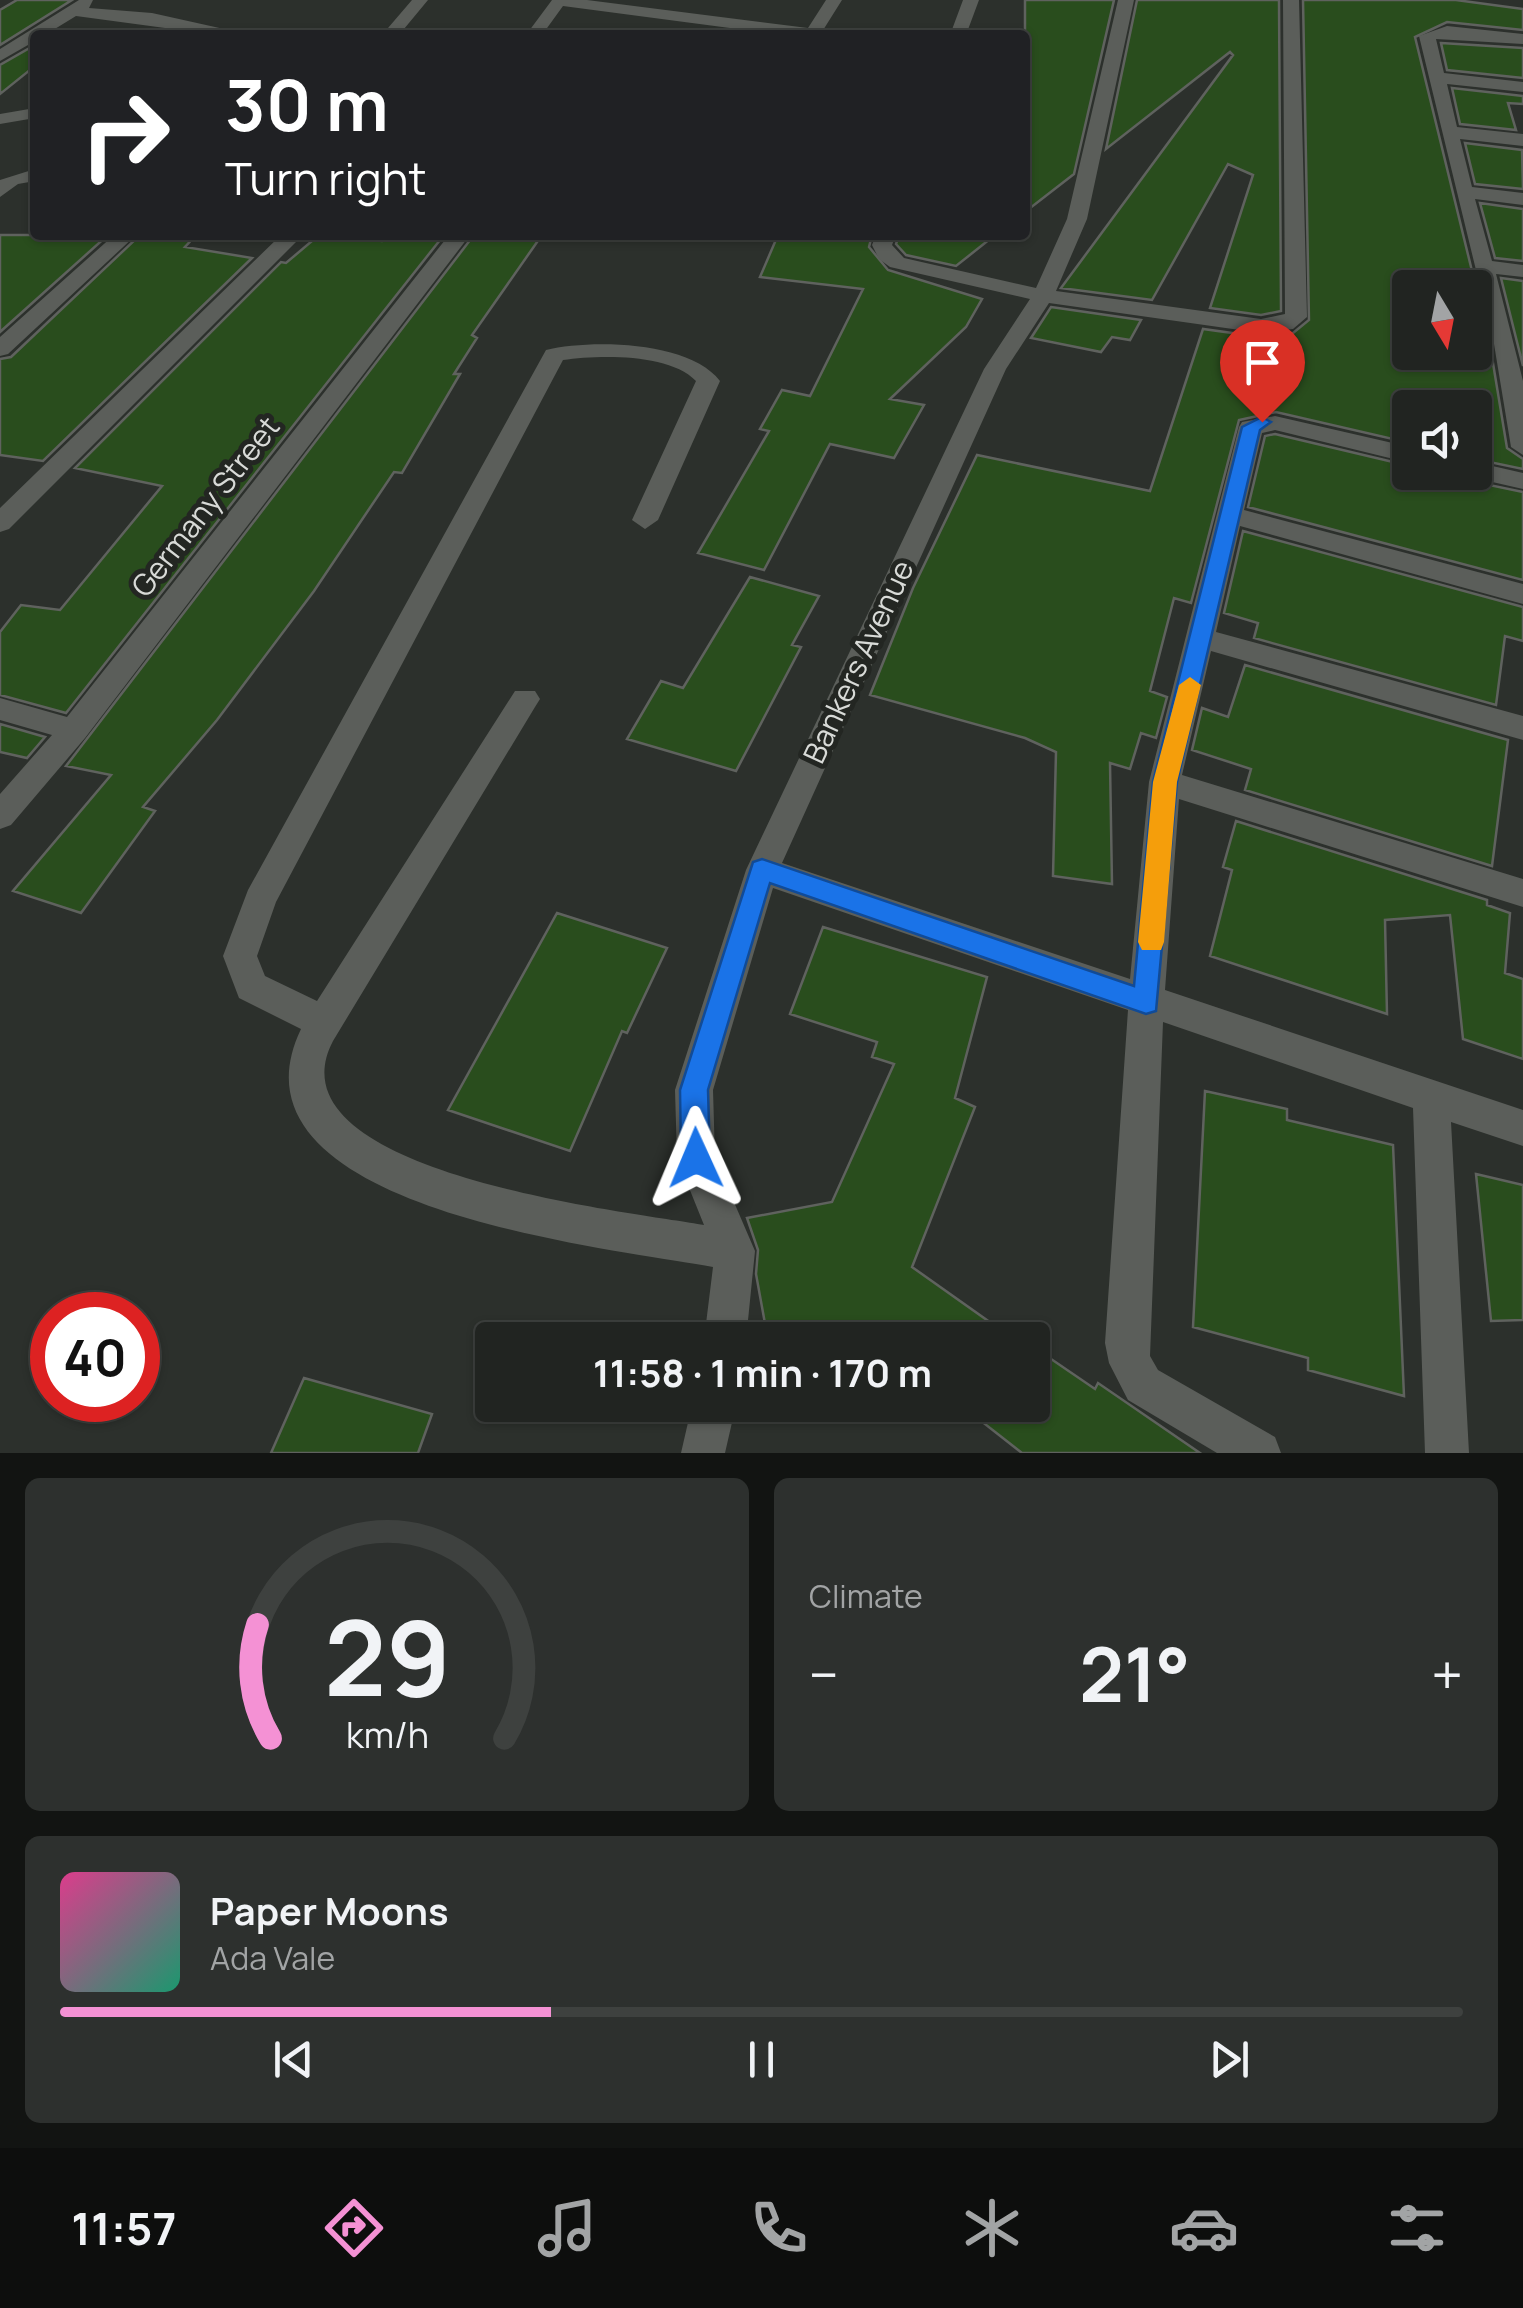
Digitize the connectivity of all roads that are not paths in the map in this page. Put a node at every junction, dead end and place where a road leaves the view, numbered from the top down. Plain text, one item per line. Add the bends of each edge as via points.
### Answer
1 (91, 0) edge
2 (396, 0) edge
3 (834, 0) edge
4 (971, 0) edge
5 (1126, 0) edge
6 (1291, 0) edge
7 (560, 1) edge
8 (418, 2) edge
9 (73, 11) junction
10 (42, 30) edge
11 (216, 30) edge
12 (394, 30) edge
13 (538, 30) edge
14 (781, 30) edge
15 (815, 30) edge
16 (960, 30) edge
17 (30, 38) edge
18 (1523, 39) edge
19 (0, 56) edge
20 (1440, 78) junction
21 (1523, 87) edge
22 (30, 115) edge
23 (0, 119) edge
24 (1449, 132) junction
25 (1523, 140) edge
26 (29, 176) edge
27 (0, 191) edge
28 (1463, 192) junction
29 (1523, 200) edge
30 (120, 240) edge
31 (289, 240) edge
32 (456, 240) edge
33 (884, 240) edge
34 (1483, 266) junction
35 (1523, 270) edge
36 (1042, 296) junction
37 (1514, 345) edge
38 (0, 349) edge
39 (1523, 447) edge
40 (1392, 451) edge
41 (1492, 474) edge
42 (1523, 481) edge
43 (1233, 516) junction
44 (645, 520) dead end
45 (0, 523) edge
46 (1523, 594) edge
47 (1202, 638) junction
48 (525, 699) dead end
49 (0, 710) edge
50 (1523, 728) edge
51 (74, 730) junction
52 (1165, 782) junction
53 (0, 816) edge
54 (762, 870) junction
55 (1523, 893) edge
56 (1146, 1002) junction
57 (324, 1022) junction
58 (1431, 1096) junction
59 (1523, 1128) edge
60 (735, 1251) junction
61 (727, 1322) edge
62 (710, 1422) edge
63 (703, 1453) edge
64 (1260, 1453) edge
65 (1447, 1453) edge

1 - 9 street
2 - 8 street
3 - 15 street
4 - 16 street
5 - 36 street, Bankers Avenue via 1077,219
6 - 36 street via 1296,317 1261,326
7 - 13 street
7 - 14 street
8 - 12 street
9 - 10 street
9 - 11 street
17 - 19 street
18 - 20 street via 1434,32 1427,36
20 - 21 street
20 - 24 street
22 - 23 street
24 - 25 street
24 - 28 street
26 - 27 street
28 - 29 street
28 - 34 street
30 - 38 street
31 - 45 street
32 - 51 street, Germany Street
33 - 36 street via 886,255 897,262
34 - 35 street
34 - 37 street
36 - 54 street, Bankers Avenue via 995,369
37 - 39 street
40 - 43 street via 1262,422 1251,427
41 - 42 street
43 - 46 street
43 - 47 street
44 - 57 street via 706,373 655,357 568,350 554,355 260,900 240,956 252,987
47 - 50 street
47 - 52 street
48 - 57 street
49 - 51 street
51 - 53 street, Germany Street
52 - 55 street
52 - 56 street
54 - 56 street
54 - 60 street, Bankers Avenue via 694,1090 696,1158
56 - 58 street
56 - 64 street via 1130,1363 1142,1385
57 - 60 street via 307,1051 305,1088 326,1123 388,1171 499,1205
58 - 59 street
58 - 65 street
60 - 61 street, Bankers Avenue
62 - 63 street

